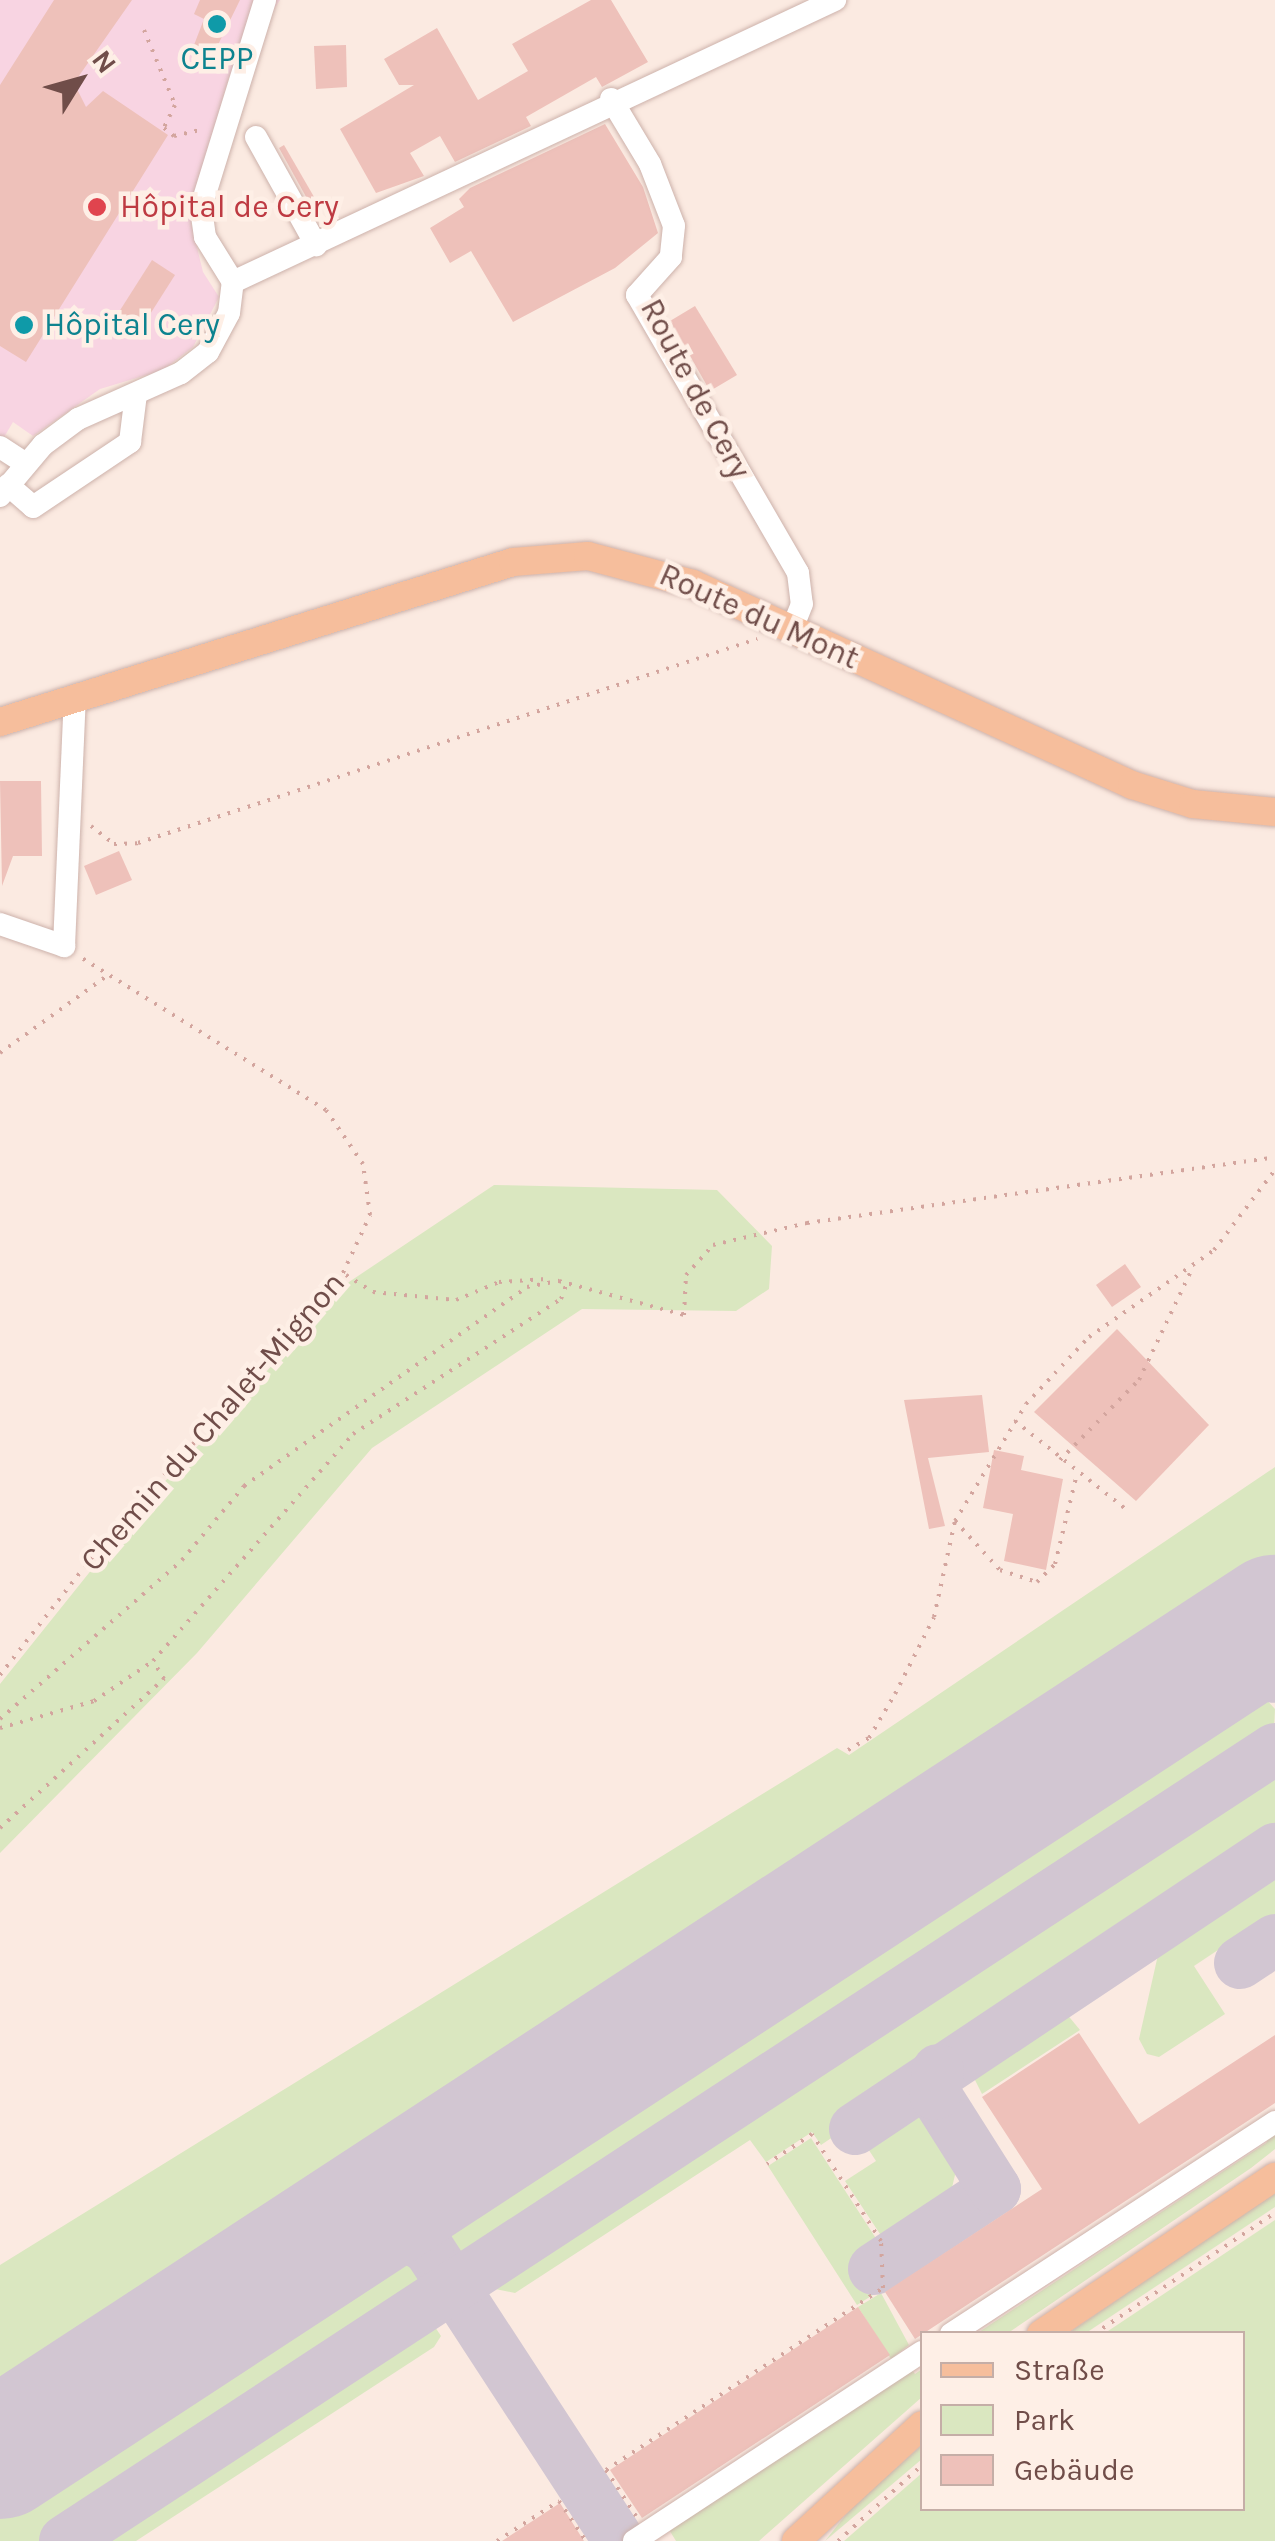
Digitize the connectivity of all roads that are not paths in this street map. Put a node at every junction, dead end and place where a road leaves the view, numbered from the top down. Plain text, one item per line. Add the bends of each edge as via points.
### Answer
1 (265, 0) edge
2 (836, 0) edge
3 (611, 99) junction
4 (256, 137) dead end
5 (316, 245) junction
6 (232, 282) junction
7 (136, 394) junction
8 (0, 447) edge
9 (26, 464) junction
10 (4, 490) edge
11 (788, 628) junction
12 (75, 698) junction
13 (0, 722) edge
14 (1275, 812) edge
15 (0, 924) edge
16 (1275, 2122) edge
17 (1275, 2177) edge
18 (956, 2331) edge
19 (1045, 2331) edge
20 (920, 2353) edge
21 (920, 2428) edge
22 (630, 2538) edge
23 (796, 2541) edge

1 - 6 street via 201,207 205,237
2 - 3 street via 703,64
3 - 5 street
3 - 11 street, Route de Cery via 650,164 674,226 671,257 637,295 798,573 802,604
4 - 5 street
5 - 6 street
6 - 7 street via 230,314 208,352
7 - 9 street via 78,419
7 - 10 street via 130,442 34,506
8 - 9 street
9 - 10 street
11 - 12 main road, Route du Mont via 634,563 538,557
11 - 14 main road, Route du Mont via 1132,785 1193,804
12 - 13 main road, Route du Mont
12 - 15 street via 64,946
16 - 18 street
17 - 19 main road
20 - 22 street
21 - 23 main road

